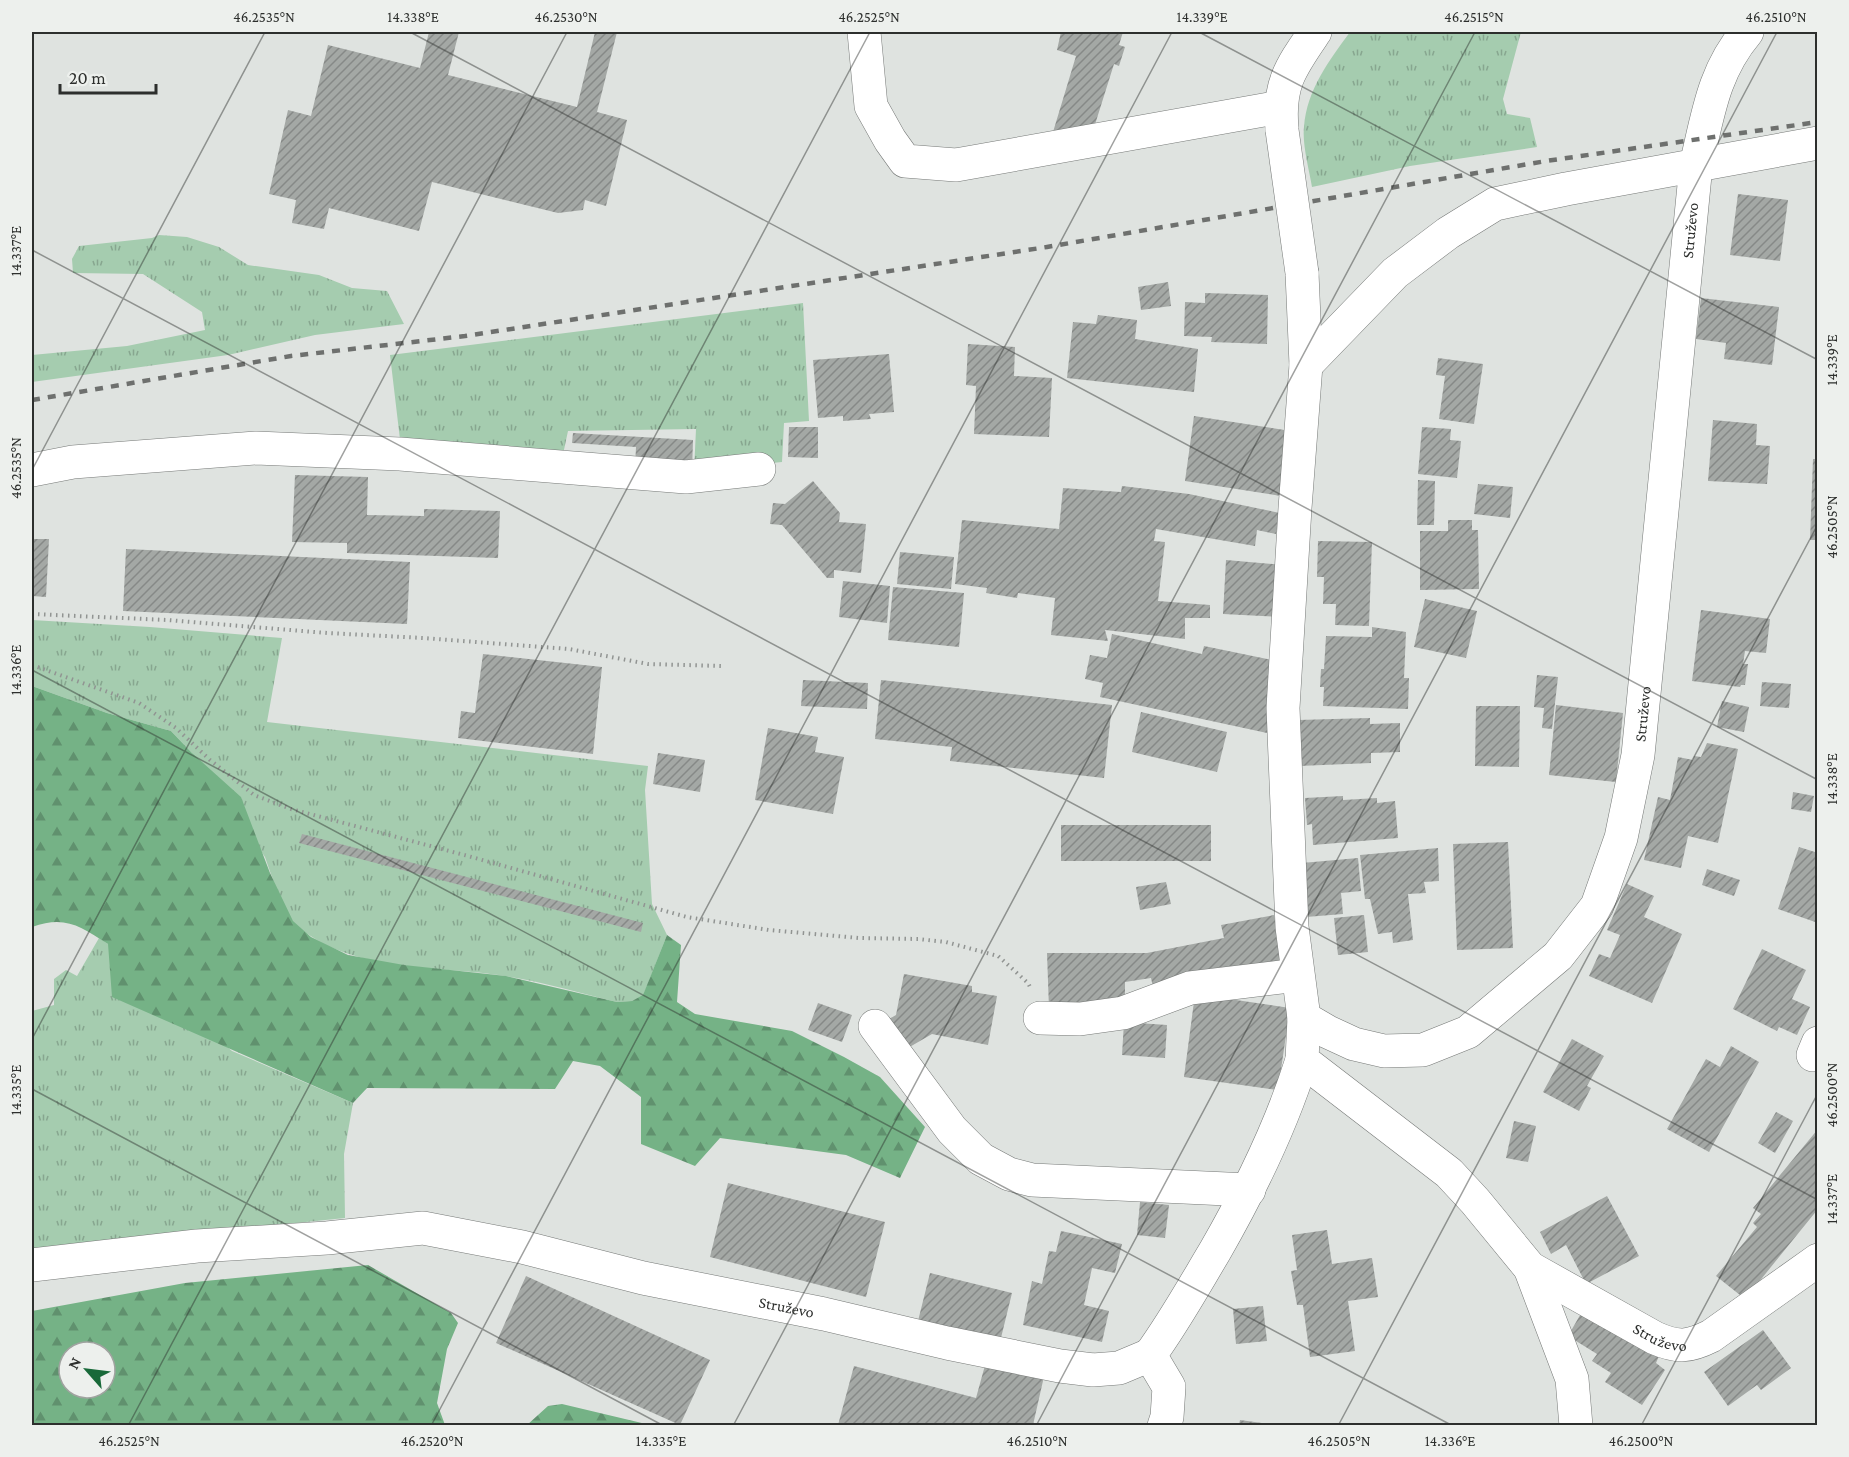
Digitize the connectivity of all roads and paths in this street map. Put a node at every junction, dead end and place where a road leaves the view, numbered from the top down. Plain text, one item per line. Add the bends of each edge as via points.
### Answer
1 (864, 32) edge
2 (1314, 32) edge
3 (1747, 32) edge
4 (1281, 118) junction
5 (1818, 143) edge
6 (1696, 165) junction
7 (1306, 365) junction
8 (759, 469) dead end
9 (32, 470) edge
10 (32, 614) edge
11 (32, 665) edge
12 (722, 666) dead end
13 (1297, 975) junction
14 (1040, 1018) joint
15 (1304, 1018) junction
16 (875, 1026) dead end
17 (1302, 1060) junction
18 (1249, 1190) junction
19 (1818, 1260) edge
20 (32, 1265) edge
21 (1530, 1268) junction
22 (1150, 1356) junction
23 (1164, 1425) edge
24 (1576, 1425) edge

1 - 4 street via 871,106 905,161 956,165
2 - 4 street via 1289,69
3 - 6 street, Struževo via 1733,48 1714,88
4 - 7 street, bridge via 1302,273
5 - 6 street
6 - 7 street via 1495,204 1395,273
6 - 15 street, Struževo via 1638,755 1621,838 1597,906 1558,956 1467,1032 1423,1050 1384,1051 1354,1044
7 - 13 street via 1283,708
8 - 9 street via 686,477 400,454 256,448 73,462
10 - 12 path via 569,649 648,664
11 - 14 path via 139,703 176,728 254,795 291,809 687,917 769,930 946,942 998,956 1028,983
13 - 14 street via 1190,988 1123,1013 1080,1019
13 - 15 street
15 - 17 street
16 - 18 street via 952,1130 981,1159 1009,1174 1032,1180
17 - 18 street via 1290,1098
17 - 21 street, Struževo via 1449,1173
18 - 22 street via 1176,1319
19 - 21 street, Struževo via 1711,1336 1683,1346 1655,1338
20 - 22 street, Struževo via 197,1246 423,1228 1060,1366 1119,1368
21 - 24 street, Struževo via 1572,1378
22 - 23 street via 1169,1387

